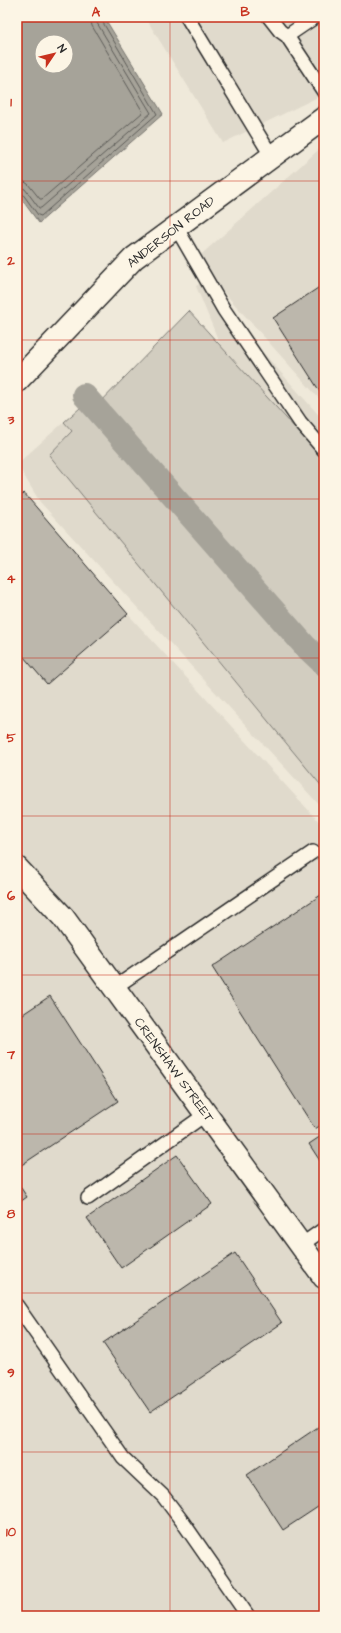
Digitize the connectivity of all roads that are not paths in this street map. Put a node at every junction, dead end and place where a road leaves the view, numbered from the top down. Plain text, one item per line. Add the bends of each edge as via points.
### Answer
1 (187, 17) edge
2 (269, 17) edge
3 (315, 17) edge
4 (287, 36) junction
5 (324, 92) edge
6 (324, 118) edge
7 (272, 157) junction
8 (176, 227) junction
9 (17, 381) edge
10 (324, 450) edge
11 (312, 852) dead end
12 (17, 868) edge
13 (114, 988) junction
14 (206, 1114) junction
15 (88, 1198) dead end
16 (324, 1229) edge
17 (301, 1245) junction
18 (324, 1277) edge
19 (17, 1306) edge
20 (248, 1616) edge

1 - 7 lane
2 - 4 lane
3 - 4 lane
4 - 5 lane
6 - 7 street, ANDERSON ROAD
7 - 8 street, ANDERSON ROAD
8 - 9 street, ANDERSON ROAD via 134,258
8 - 10 lane via 224,310 300,422
11 - 13 lane
12 - 13 street, CRENSHAW STREET via 63,917
13 - 14 street, CRENSHAW STREET
14 - 15 lane
14 - 17 street, CRENSHAW STREET
16 - 17 lane
17 - 18 street, CRENSHAW STREET
19 - 20 lane via 123,1458 162,1496

